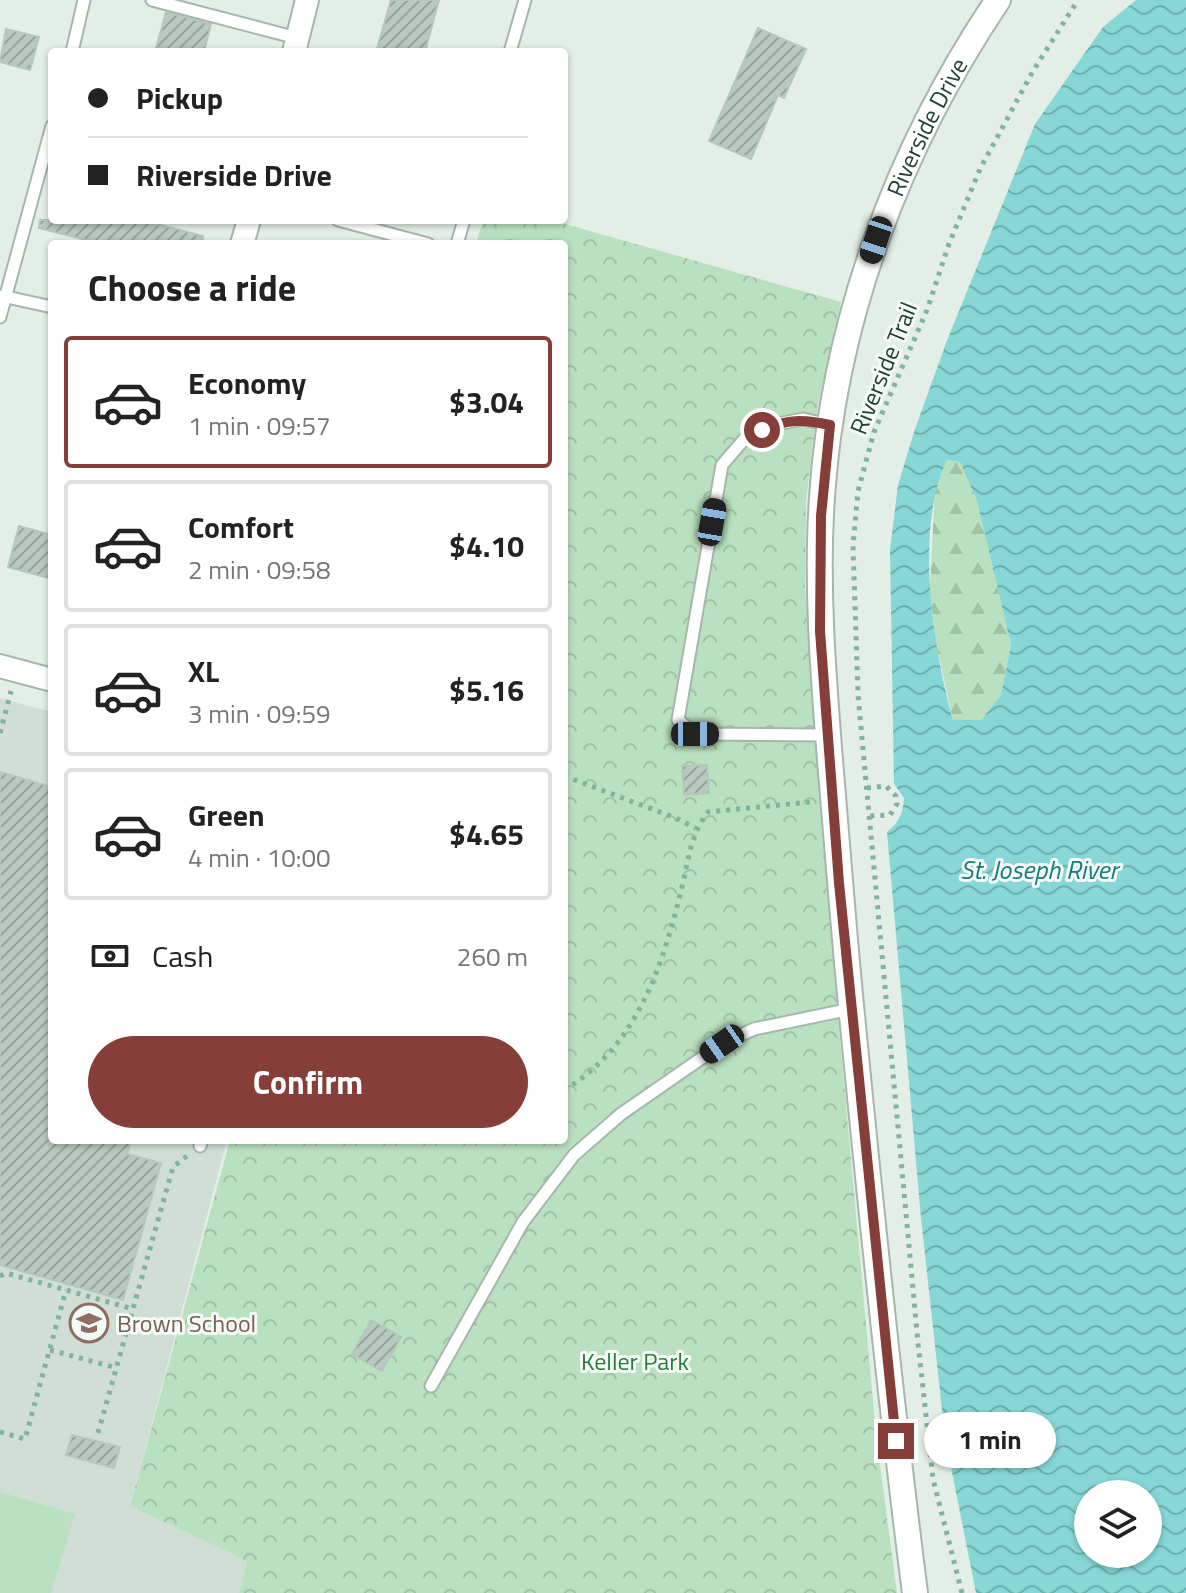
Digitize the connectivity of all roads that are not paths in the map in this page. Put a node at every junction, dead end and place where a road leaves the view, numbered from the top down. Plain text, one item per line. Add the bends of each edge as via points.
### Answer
1 (84, 0) edge
2 (152, 0) edge
3 (307, 0) edge
4 (525, 0) edge
5 (998, 0) edge
6 (295, 45) edge
7 (73, 48) edge
8 (511, 48) edge
9 (48, 140) edge
10 (353, 224) edge
11 (413, 240) edge
12 (3, 296) edge
13 (48, 306) edge
14 (0, 317) edge
15 (830, 425) junction
16 (0, 666) edge
17 (48, 679) edge
18 (828, 735) junction
19 (852, 1009) junction
20 (431, 1386) dead end
21 (915, 1593) edge

1 - 7 lane
2 - 6 lane
3 - 6 street
4 - 8 lane
5 - 15 street, Riverside Drive via 930,113 898,181 855,305
9 - 12 lane
10 - 11 lane
12 - 13 lane
12 - 14 lane
15 - 18 street, Riverside Drive via 819,559
15 - 18 lane via 803,419 778,424 747,436 722,465 678,720 695,734
16 - 17 street
18 - 19 street, Riverside Drive
19 - 20 lane via 754,1029 722,1044 621,1114 574,1155 523,1222
19 - 21 street, Riverside Drive

